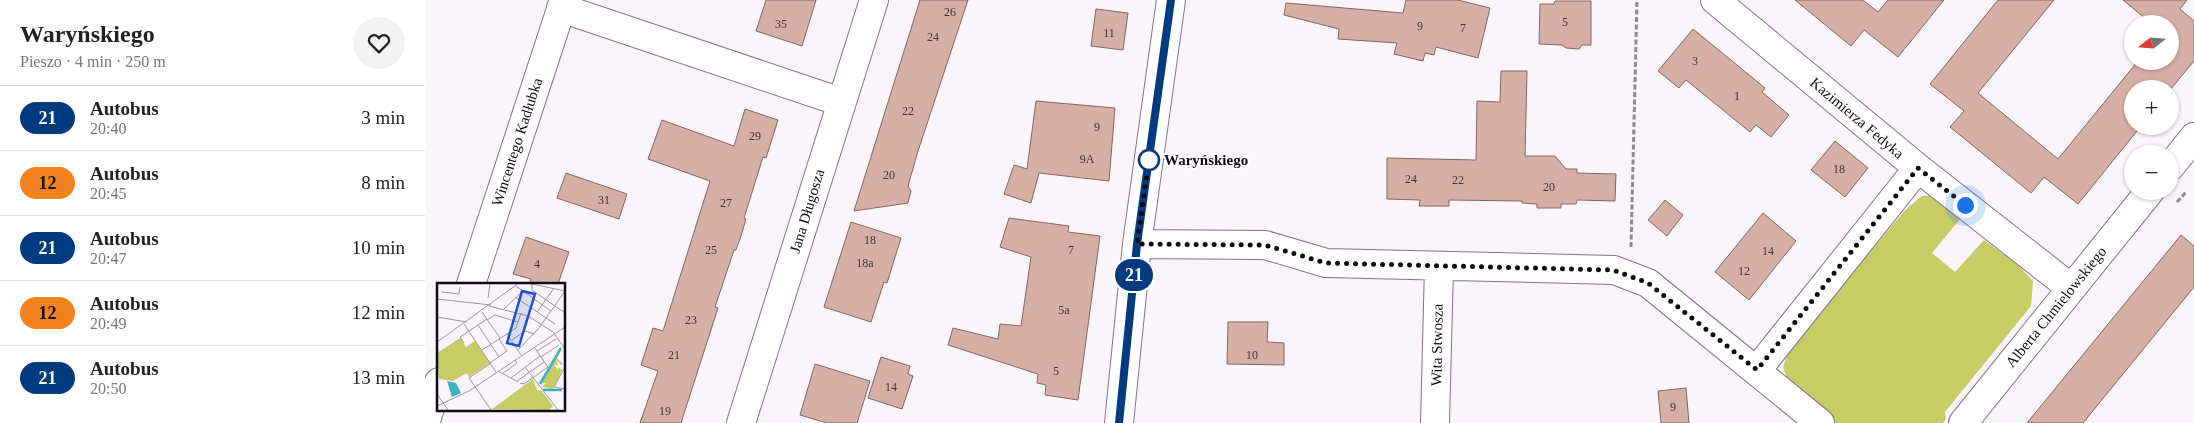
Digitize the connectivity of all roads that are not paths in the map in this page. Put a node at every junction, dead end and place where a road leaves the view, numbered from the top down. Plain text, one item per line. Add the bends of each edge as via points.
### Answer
1 (873, 0) edge
2 (1171, 0) edge
3 (1715, 0) edge
4 (563, 4) edge
5 (841, 102) junction
6 (2194, 137) edge
7 (2180, 166) edge
8 (1918, 168) junction
9 (2143, 200) edge
10 (1137, 244) junction
11 (1439, 266) junction
12 (471, 283) edge
13 (2071, 288) junction
14 (1757, 370) junction
15 (437, 391) edge
16 (430, 422) edge
17 (741, 423) edge
18 (1119, 423) edge
19 (1435, 423) edge
20 (1820, 423) edge
21 (1963, 423) edge

1 - 5 street, Jana Długosza
2 - 10 street
3 - 8 street, Kazimierza Fedyka
4 - 5 street
4 - 12 street, Wincentego Kadłubka
5 - 17 street, Jana Długosza
6 - 7 street
8 - 13 street, Kazimierza Fedyka
8 - 14 street
9 - 13 street, Alberta Chmielowskiego
10 - 11 street via 1265,245 1326,263
10 - 18 street
11 - 14 street via 1596,268 1630,275 1648,283
11 - 19 street, Wita Stwosza
13 - 21 street, Alberta Chmielowskiego
14 - 20 street
15 - 16 street

